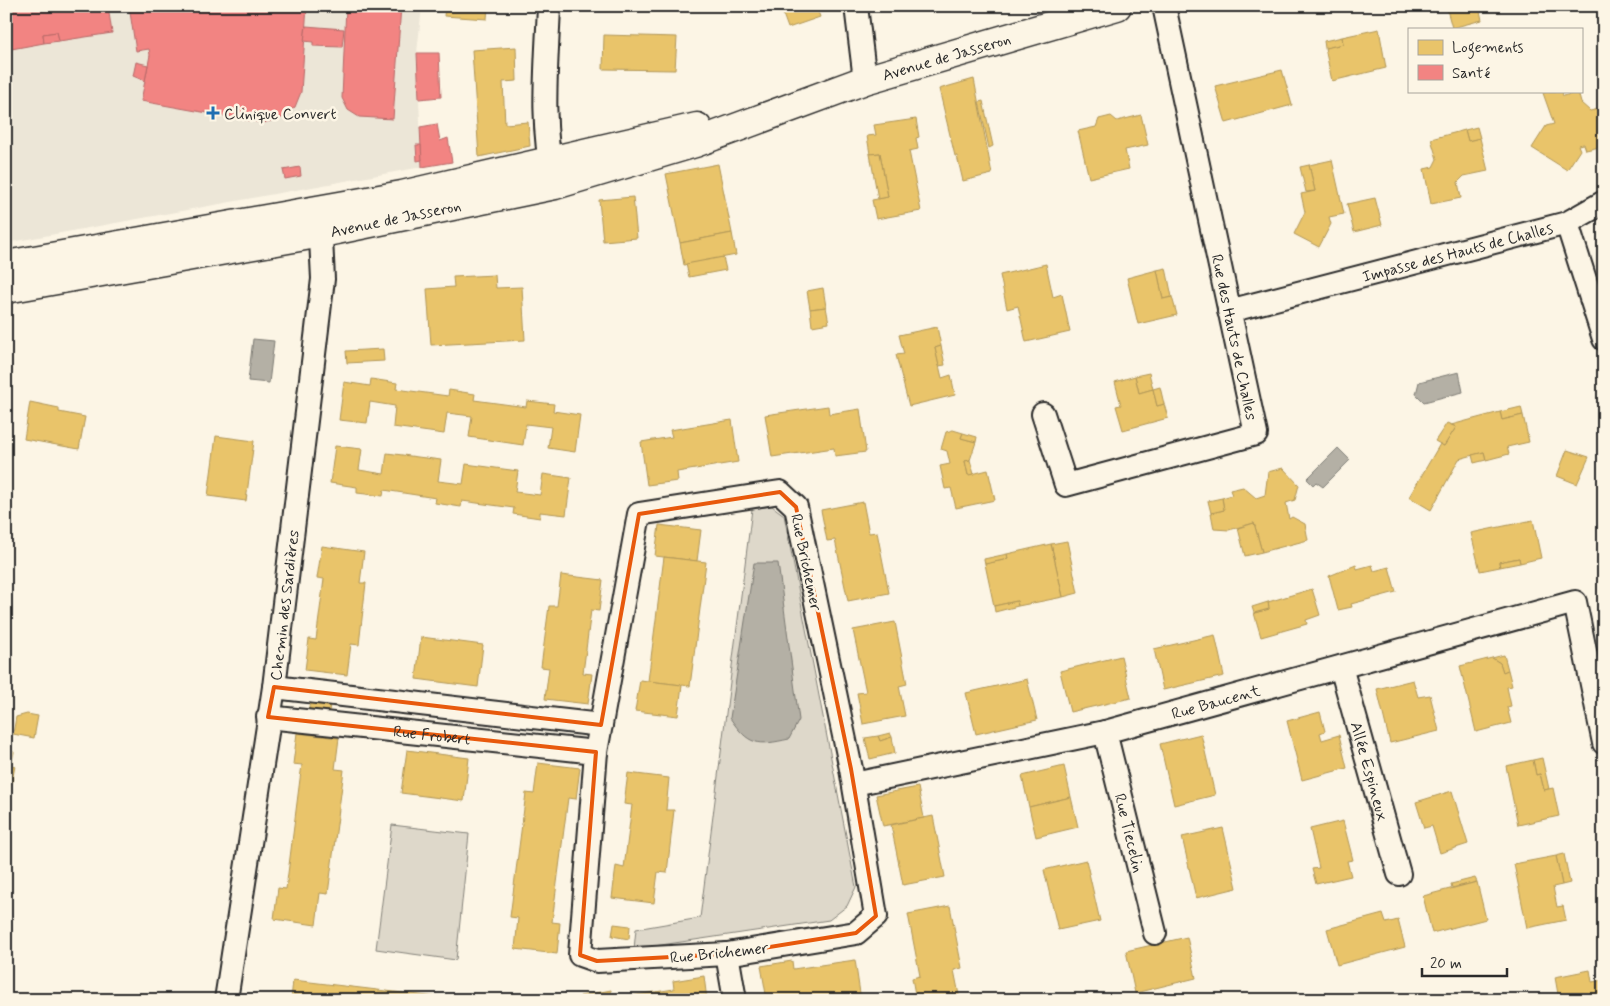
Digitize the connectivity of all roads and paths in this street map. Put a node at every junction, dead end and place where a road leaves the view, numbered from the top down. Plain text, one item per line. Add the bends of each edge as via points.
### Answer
1 (548, 6) edge
2 (856, 6) edge
3 (1117, 6) edge
4 (1164, 6) edge
5 (865, 80) junction
6 (552, 174) junction
7 (1604, 202) edge
8 (321, 221) junction
9 (1567, 223) junction
10 (6, 265) edge
11 (6, 289) edge
12 (1229, 311) junction
13 (1604, 339) edge
14 (1043, 414) dead end
15 (1341, 667) junction
16 (274, 687) junction
17 (268, 717) junction
18 (601, 725) junction
19 (1105, 732) junction
20 (1604, 743) edge
21 (596, 752) junction
22 (854, 784) junction
23 (1399, 874) dead end
24 (1155, 933) dead end
25 (728, 954) junction
26 (226, 1000) edge
27 (735, 1000) edge

1 - 6 street via 546,118
2 - 5 street
3 - 5 main road, Avenue de Jasseron
4 - 12 street, Rue des Hauts de Challes
5 - 6 main road, Avenue de Jasseron via 777,111 657,135
6 - 8 main road, Avenue de Jasseron via 402,195
7 - 9 street
8 - 10 main road, Avenue de Jasseron
8 - 11 main road, Avenue de Jasseron
8 - 16 street, Chemin des Sardières via 323,279
9 - 12 street, Impasse des Hauts de Challes
9 - 13 street, Impasse des Hauts de Challes
12 - 14 street, Rue des Hauts de Challes via 1256,434 1066,485
15 - 19 street, Rue Baucent
15 - 20 street, Rue Baucent via 1575,602
15 - 23 street, Allée Espineux
16 - 17 street, Chemin des Sardières
16 - 18 street, Rue Frobert
17 - 21 street, Rue Frobert
17 - 26 street, Chemin des Sardières
18 - 21 street, Rue Brichemer
18 - 22 street, Rue Brichemer via 639,514 780,492 796,508
19 - 22 street, Rue Baucent
19 - 24 street, Rue Tiecelin
21 - 25 street, Rue Brichemer via 580,955 597,961
22 - 25 street, Rue Brichemer via 876,916 856,933
25 - 27 street

